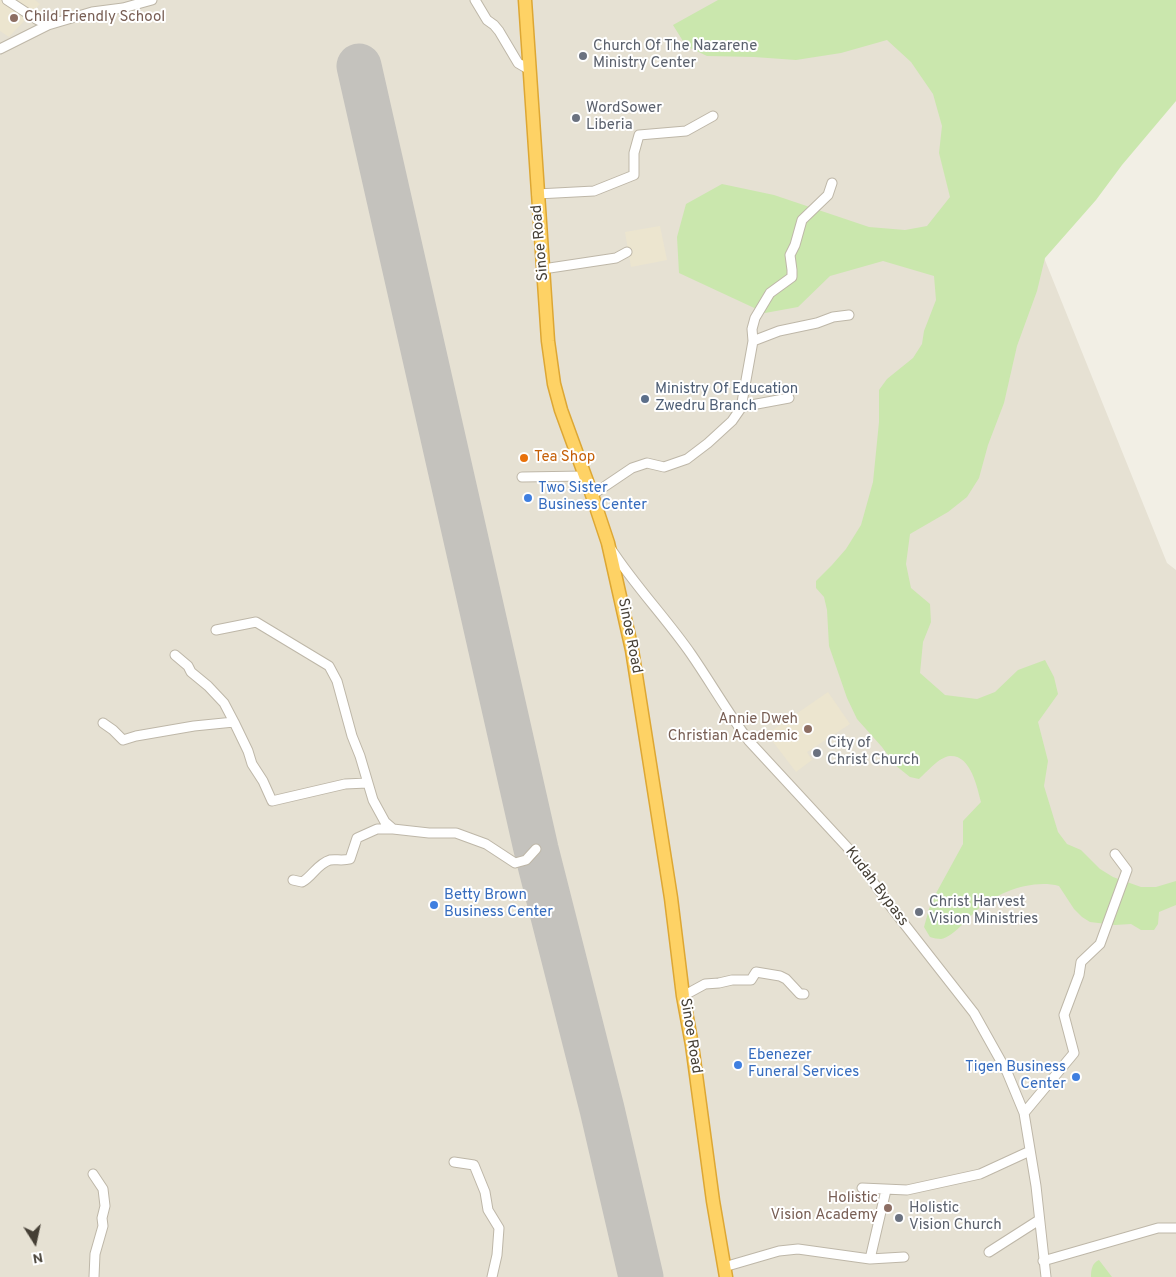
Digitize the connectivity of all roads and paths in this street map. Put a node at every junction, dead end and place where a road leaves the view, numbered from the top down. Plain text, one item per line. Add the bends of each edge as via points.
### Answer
1 (7, 0) edge
2 (152, 0) edge
3 (475, 0) edge
4 (525, 0) edge
5 (48, 24) junction
6 (0, 49) edge
7 (530, 70) junction
8 (713, 116) dead end
9 (832, 182) dead end
10 (537, 194) junction
11 (627, 252) dead end
12 (543, 269) junction
13 (849, 315) dead end
14 (754, 342) junction
15 (789, 398) dead end
16 (741, 408) junction
17 (585, 476) junction
18 (522, 477) dead end
19 (592, 495) junction
20 (608, 544) junction
21 (216, 630) dead end
22 (175, 655) dead end
23 (234, 722) junction
24 (103, 723) dead end
25 (367, 784) junction
26 (393, 829) junction
27 (536, 849) dead end
28 (1115, 854) dead end
29 (293, 880) dead end
30 (804, 994) dead end
31 (683, 996) junction
32 (1024, 1113) junction
33 (1030, 1151) junction
34 (454, 1162) dead end
35 (93, 1174) dead end
36 (862, 1188) dead end
37 (886, 1190) junction
38 (1040, 1220) junction
39 (1176, 1228) edge
40 (989, 1252) dead end
41 (904, 1257) dead end
42 (870, 1259) junction
43 (1043, 1261) junction
44 (725, 1272) edge
45 (94, 1277) edge
46 (492, 1277) edge
47 (1046, 1277) edge

1 - 5 street
2 - 5 street
3 - 7 street via 518,63
4 - 7 highway, Sinoe Road
5 - 6 street
7 - 10 highway, Sinoe Road
8 - 10 street via 686,131 639,135 634,153 634,175 594,191
9 - 14 street via 828,195 800,224 790,255 792,277 770,294 759,309 752,329
10 - 12 highway, Sinoe Road
11 - 12 street via 616,258
12 - 17 highway, Sinoe Road via 554,384
13 - 14 street via 779,331
14 - 16 street
15 - 16 street
16 - 19 street via 708,443 686,459 664,467 647,464 632,468
17 - 18 street
17 - 19 highway, Sinoe Road
19 - 20 highway, Sinoe Road
20 - 31 highway, Sinoe Road via 627,622 648,744
20 - 32 street, Kudah Bypass via 691,654 749,741 847,847 974,1013 1007,1072
21 - 25 street via 256,622 329,666 337,681
22 - 23 street via 224,703
23 - 24 street via 123,740
23 - 25 street via 272,801 345,784
25 - 26 street via 385,822
26 - 27 street via 429,834 456,833 486,844 515,863 526,860
26 - 29 street via 377,829 357,838 350,860 331,860 318,867 310,878 302,882
28 - 32 street via 1127,870 1100,944 1081,962 1080,975 1064,1015 1074,1053
30 - 31 street via 780,976 756,972 751,980 705,984
31 - 44 highway, Sinoe Road
32 - 33 street, Kudah Bypass
33 - 37 street via 980,1174 907,1190
33 - 38 street, Kudah Bypass
34 - 46 street via 474,1166 485,1192 488,1210 499,1228
35 - 45 street via 103,1190 105,1206 95,1254
36 - 37 street
37 - 42 street
38 - 40 street
38 - 43 street, Kudah Bypass
39 - 43 street via 1158,1228
41 - 42 street
42 - 44 street via 798,1249 779,1251
43 - 47 street, Kudah Bypass

